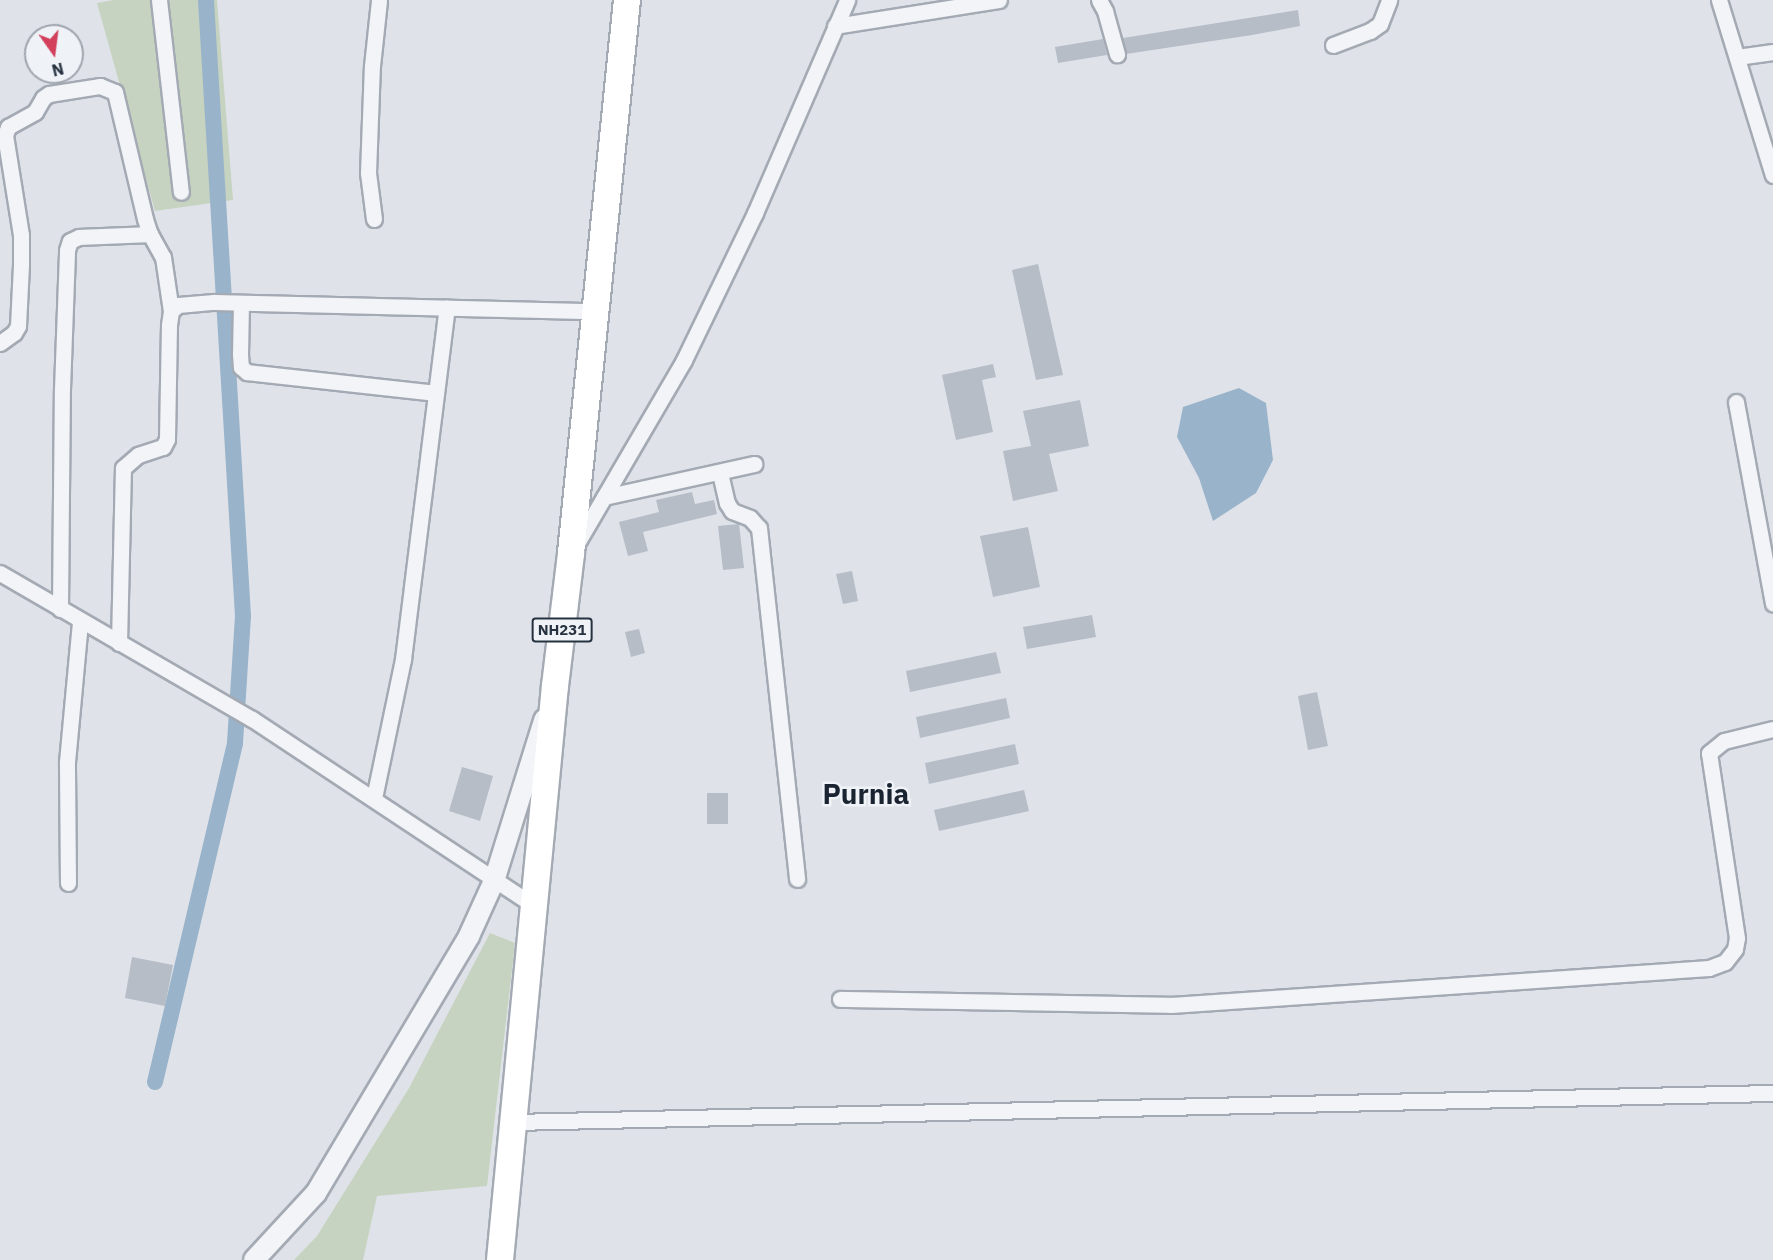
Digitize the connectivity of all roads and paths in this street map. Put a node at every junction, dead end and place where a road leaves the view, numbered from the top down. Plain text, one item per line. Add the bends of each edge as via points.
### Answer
1 (159, 0) edge
2 (379, 0) edge
3 (627, 0) edge
4 (847, 0) edge
5 (999, 0) edge
6 (1099, 0) edge
7 (1389, 0) edge
8 (1719, 0) edge
9 (835, 26) junction
10 (1333, 45) dead end
11 (1773, 52) edge
12 (1117, 54) dead end
13 (1737, 57) junction
14 (4, 128) edge
15 (1773, 175) edge
16 (181, 192) dead end
17 (374, 219) dead end
18 (150, 234) junction
19 (237, 302) junction
20 (447, 308) junction
21 (171, 311) junction
22 (594, 311) junction
23 (0, 343) edge
24 (436, 393) junction
25 (1736, 402) dead end
26 (754, 464) dead end
27 (720, 473) junction
28 (604, 497) junction
29 (1766, 529) edge
30 (572, 553) junction
31 (0, 573) edge
32 (1773, 604) edge
33 (60, 609) junction
34 (80, 621) junction
35 (119, 643) junction
36 (555, 686) junction
37 (1773, 729) edge
38 (374, 798) junction
39 (797, 879) dead end
40 (494, 880) junction
41 (68, 883) dead end
42 (534, 906) junction
43 (840, 999) dead end
44 (1773, 1093) edge
45 (513, 1122) junction
46 (254, 1260) edge
47 (500, 1260) edge

1 - 16 street
2 - 17 street via 368,173
3 - 22 highway, NH231
4 - 9 street
5 - 9 street
6 - 12 street
7 - 10 street via 1380,24
8 - 13 street
9 - 28 street via 755,213 684,360
11 - 13 street
13 - 15 street
14 - 18 street via 35,112 49,94 110,87 115,92
14 - 23 street via 21,234 21,265 18,326
18 - 21 street via 163,257
18 - 33 street via 79,237 70,241 67,250
19 - 20 street
19 - 21 street via 178,305
19 - 24 street via 241,367 247,372
20 - 22 street
20 - 24 street
21 - 35 street via 167,439 163,447 138,455 123,468
22 - 30 highway, NH231
24 - 38 street via 403,659
25 - 29 street
26 - 27 street
27 - 28 street
27 - 39 street via 732,511 750,518 759,528
28 - 30 street
29 - 32 street
30 - 36 highway, NH231
31 - 33 street
33 - 34 street
34 - 35 street
34 - 41 street via 68,762
35 - 38 street via 252,719
36 - 40 street
36 - 42 highway, NH231
37 - 43 street via 1724,741 1709,753 1737,938 1735,950 1725,962 1708,968 1171,1005
38 - 40 street
40 - 42 street
40 - 46 street via 469,936 316,1193
42 - 45 highway, NH231
44 - 45 street
45 - 47 highway, NH231

